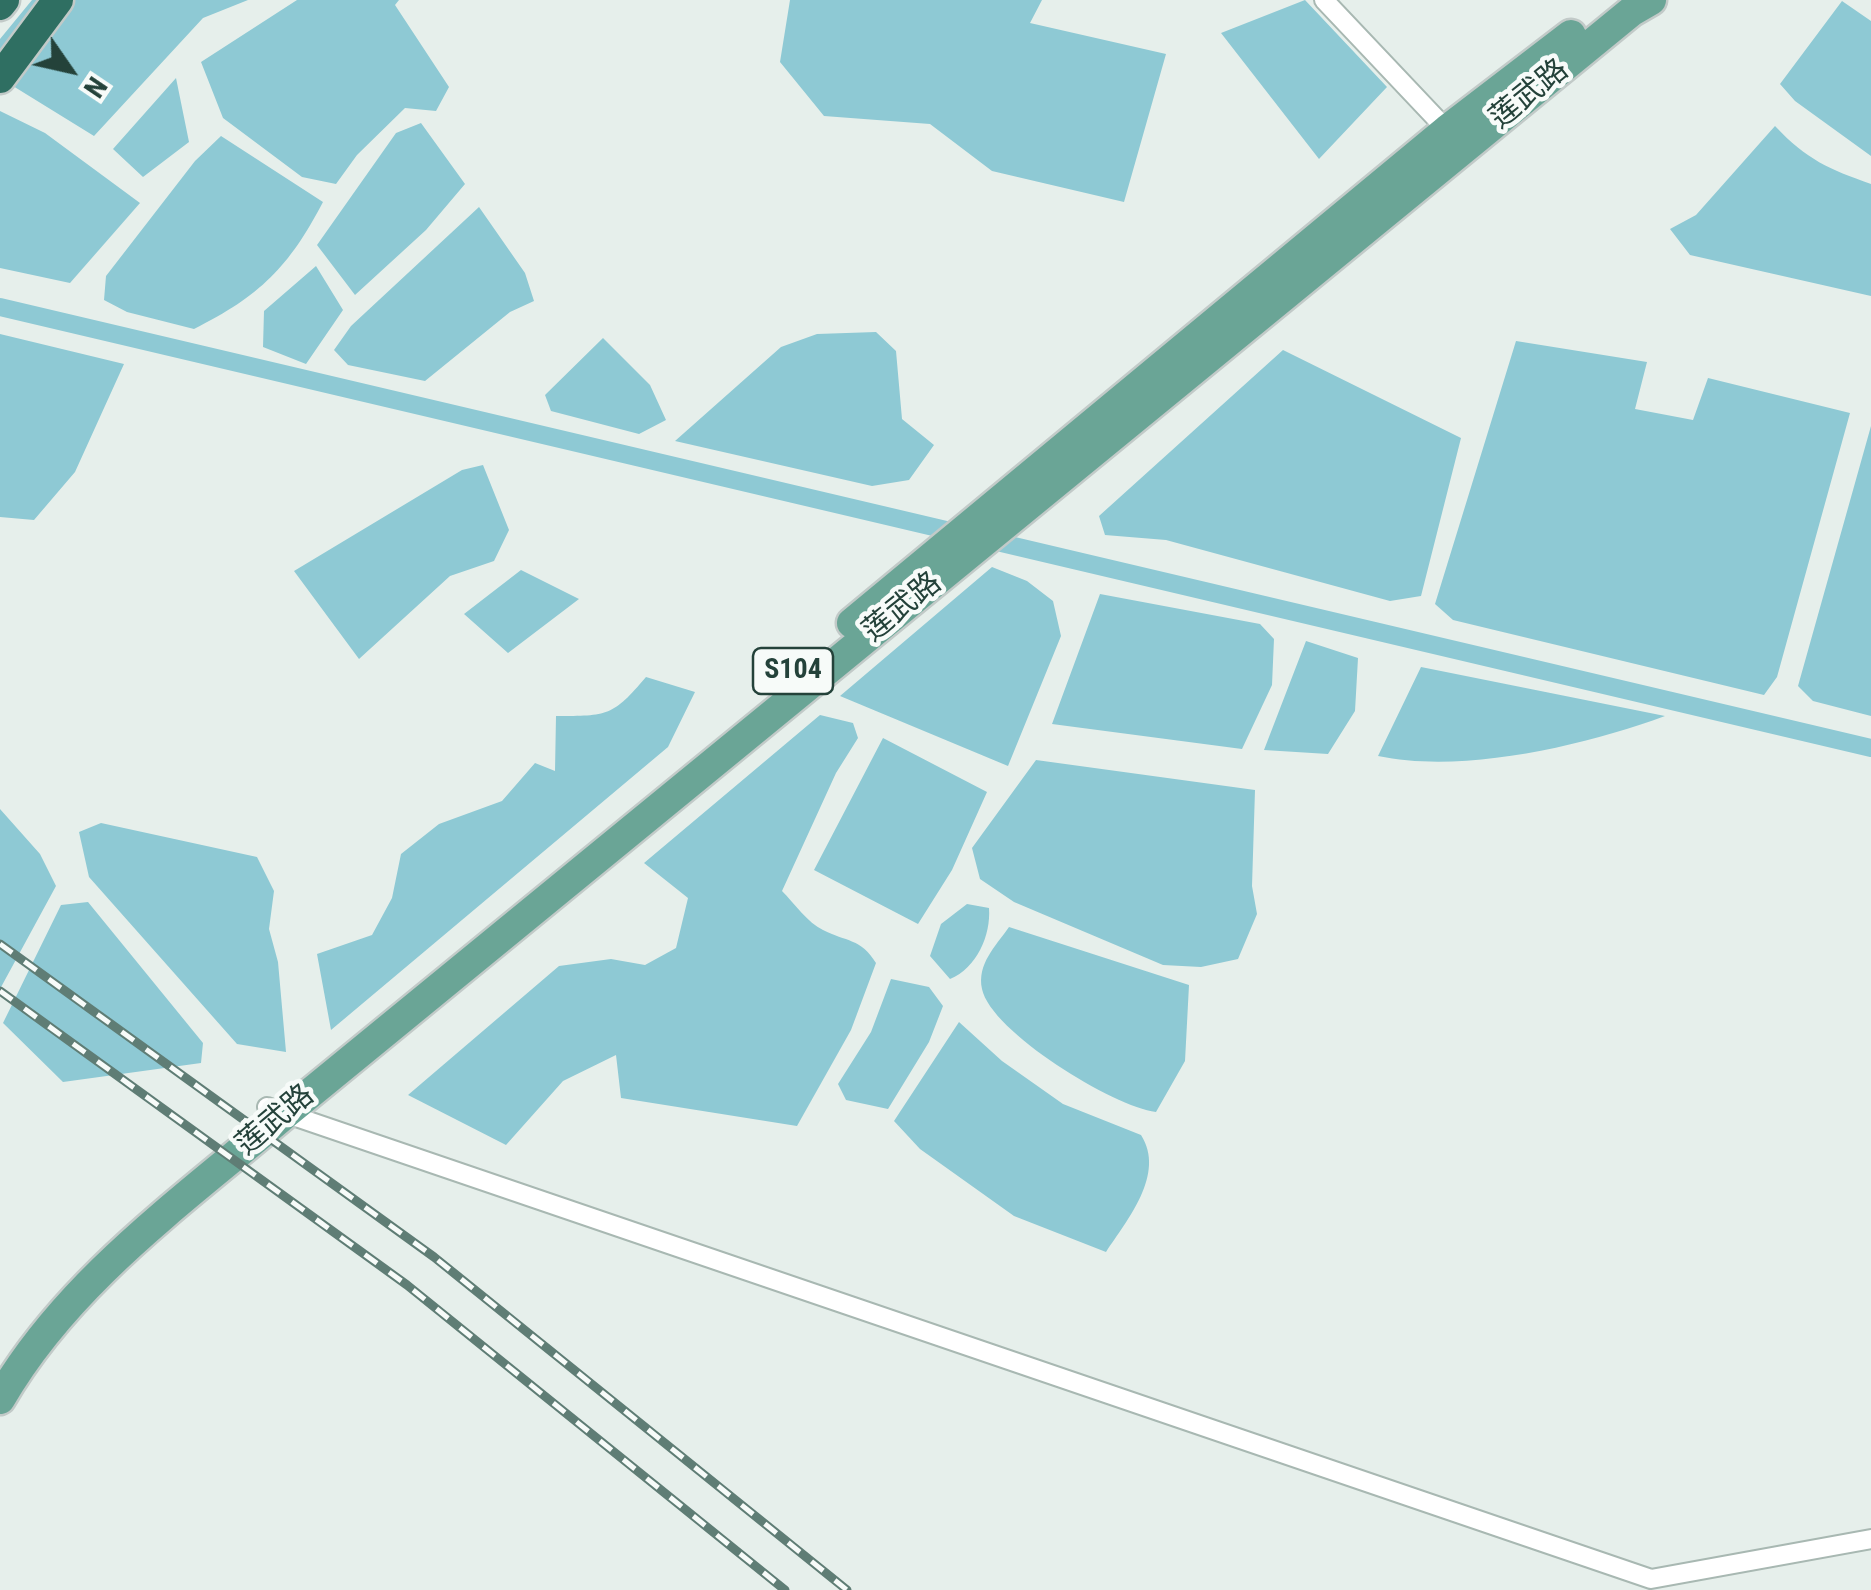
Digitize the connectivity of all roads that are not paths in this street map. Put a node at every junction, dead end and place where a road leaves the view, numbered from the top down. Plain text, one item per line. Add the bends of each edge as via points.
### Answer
1 (58, 0) edge
2 (1324, 0) edge
3 (1617, 0) edge
4 (1651, 0) edge
5 (0, 78) edge
6 (1447, 130) junction
7 (276, 1110) junction
8 (0, 1374) edge
9 (0, 1400) edge
10 (1871, 1539) edge

1 - 5 highway
2 - 6 street
3 - 6 main road, 莲武路 / S104
4 - 7 main road, 莲武路
6 - 7 main road, 莲武路 / S104
7 - 8 main road, 莲武路 / S104 via 98,1253 47,1308
7 - 9 main road, 莲武路 via 57,1317
7 - 10 street via 1651,1579

